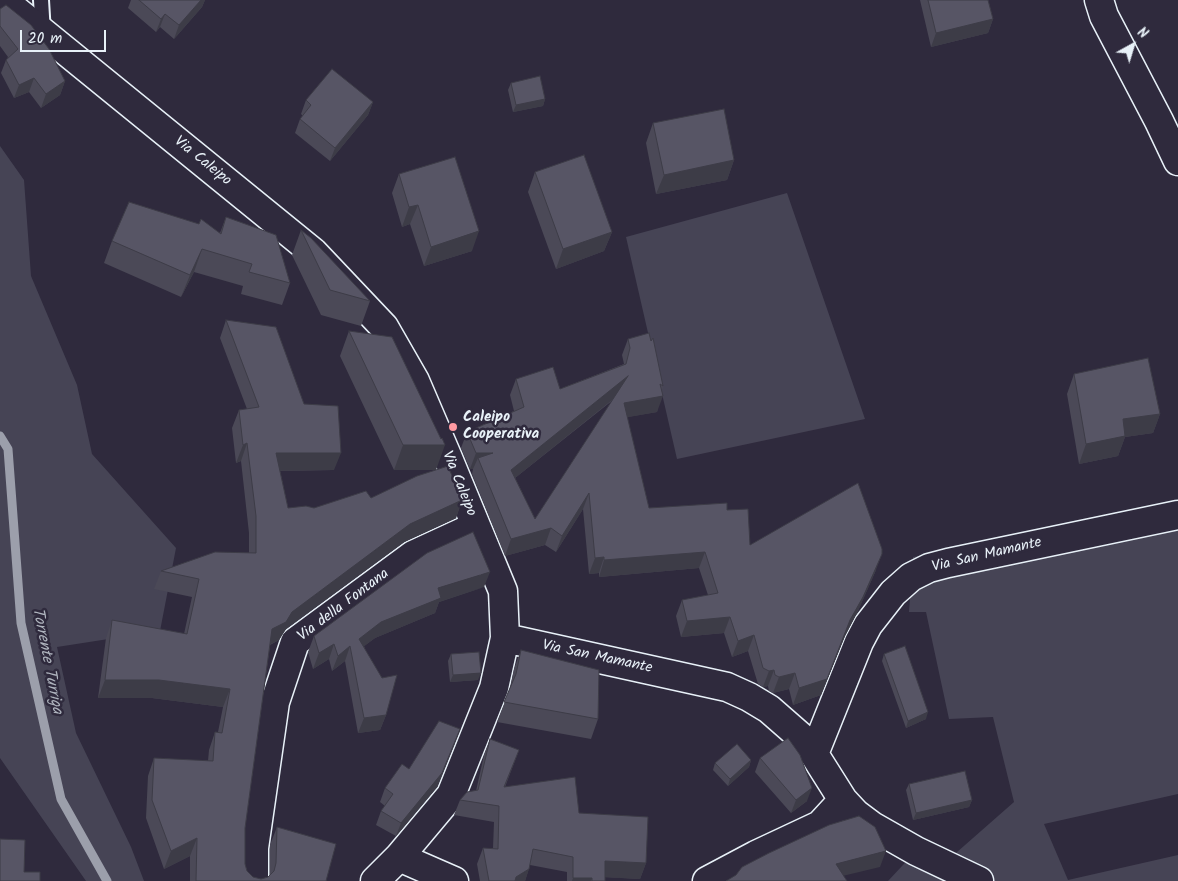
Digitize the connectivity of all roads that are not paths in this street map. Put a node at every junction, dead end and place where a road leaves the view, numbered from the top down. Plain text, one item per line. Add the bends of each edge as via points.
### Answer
1 (3, 0) edge
2 (41, 0) edge
3 (1099, 0) edge
4 (44, 34) junction
5 (1178, 161) edge
6 (1178, 515) edge
7 (476, 526) junction
8 (505, 638) junction
9 (814, 754) junction
10 (843, 800) junction
11 (399, 857) junction
12 (254, 881) edge
13 (375, 881) edge
14 (454, 881) edge
15 (708, 881) edge
16 (979, 881) edge

1 - 4 street, Via Caleipo
2 - 4 lane
3 - 5 street via 1104,16
4 - 7 street, Via Caleipo via 313,252 384,327 414,381
6 - 9 street, Via San Mamante via 981,555 929,568 912,577 892,593 868,625
7 - 8 street, Via Caleipo via 503,591
7 - 12 street, Via della Fontana via 413,555 295,642 275,702 254,848
8 - 9 street, Via San Mamante via 727,687 769,709
8 - 11 street, Via Caleipo via 494,688 451,795
9 - 10 street, Via San Mamante
10 - 15 street via 820,825
10 - 16 street, Via San Mamante via 872,826
11 - 13 street, Via Caleipo
11 - 14 street

